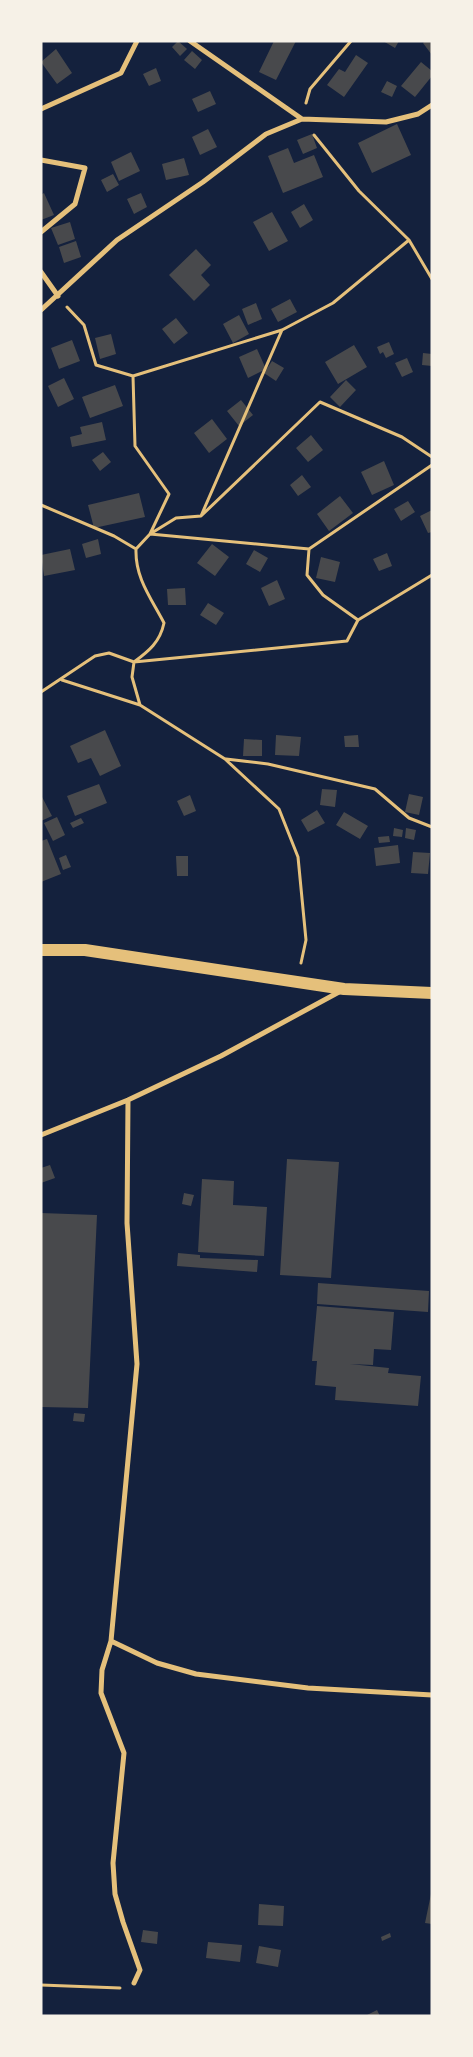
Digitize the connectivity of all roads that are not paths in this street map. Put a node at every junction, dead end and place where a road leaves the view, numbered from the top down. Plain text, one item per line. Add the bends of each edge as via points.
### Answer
1 (137, 41) edge
2 (190, 41) edge
3 (432, 105) edge
4 (41, 109) edge
5 (302, 119) junction
6 (41, 160) edge
7 (41, 232) edge
8 (41, 272) edge
9 (58, 296) junction
10 (41, 310) edge
11 (41, 950) edge
12 (344, 989) junction
13 (432, 993) edge
14 (128, 1100) junction
15 (41, 1136) edge
16 (111, 1641) junction
17 (432, 1695) edge
18 (134, 1983) road end

1 - 4 street via 120,73
2 - 5 street
3 - 5 street via 418,114 386,122
5 - 9 street via 266,134 203,182 117,240
6 - 7 street via 85,168 75,204
8 - 9 street
9 - 10 street
11 - 12 main road via 85,950
12 - 13 main road
12 - 14 street via 221,1056
14 - 15 street
14 - 16 street via 127,1223 137,1364
16 - 17 street via 157,1663 196,1674 308,1688
16 - 18 street via 102,1670 101,1693 124,1752 113,1863 115,1894 140,1970

